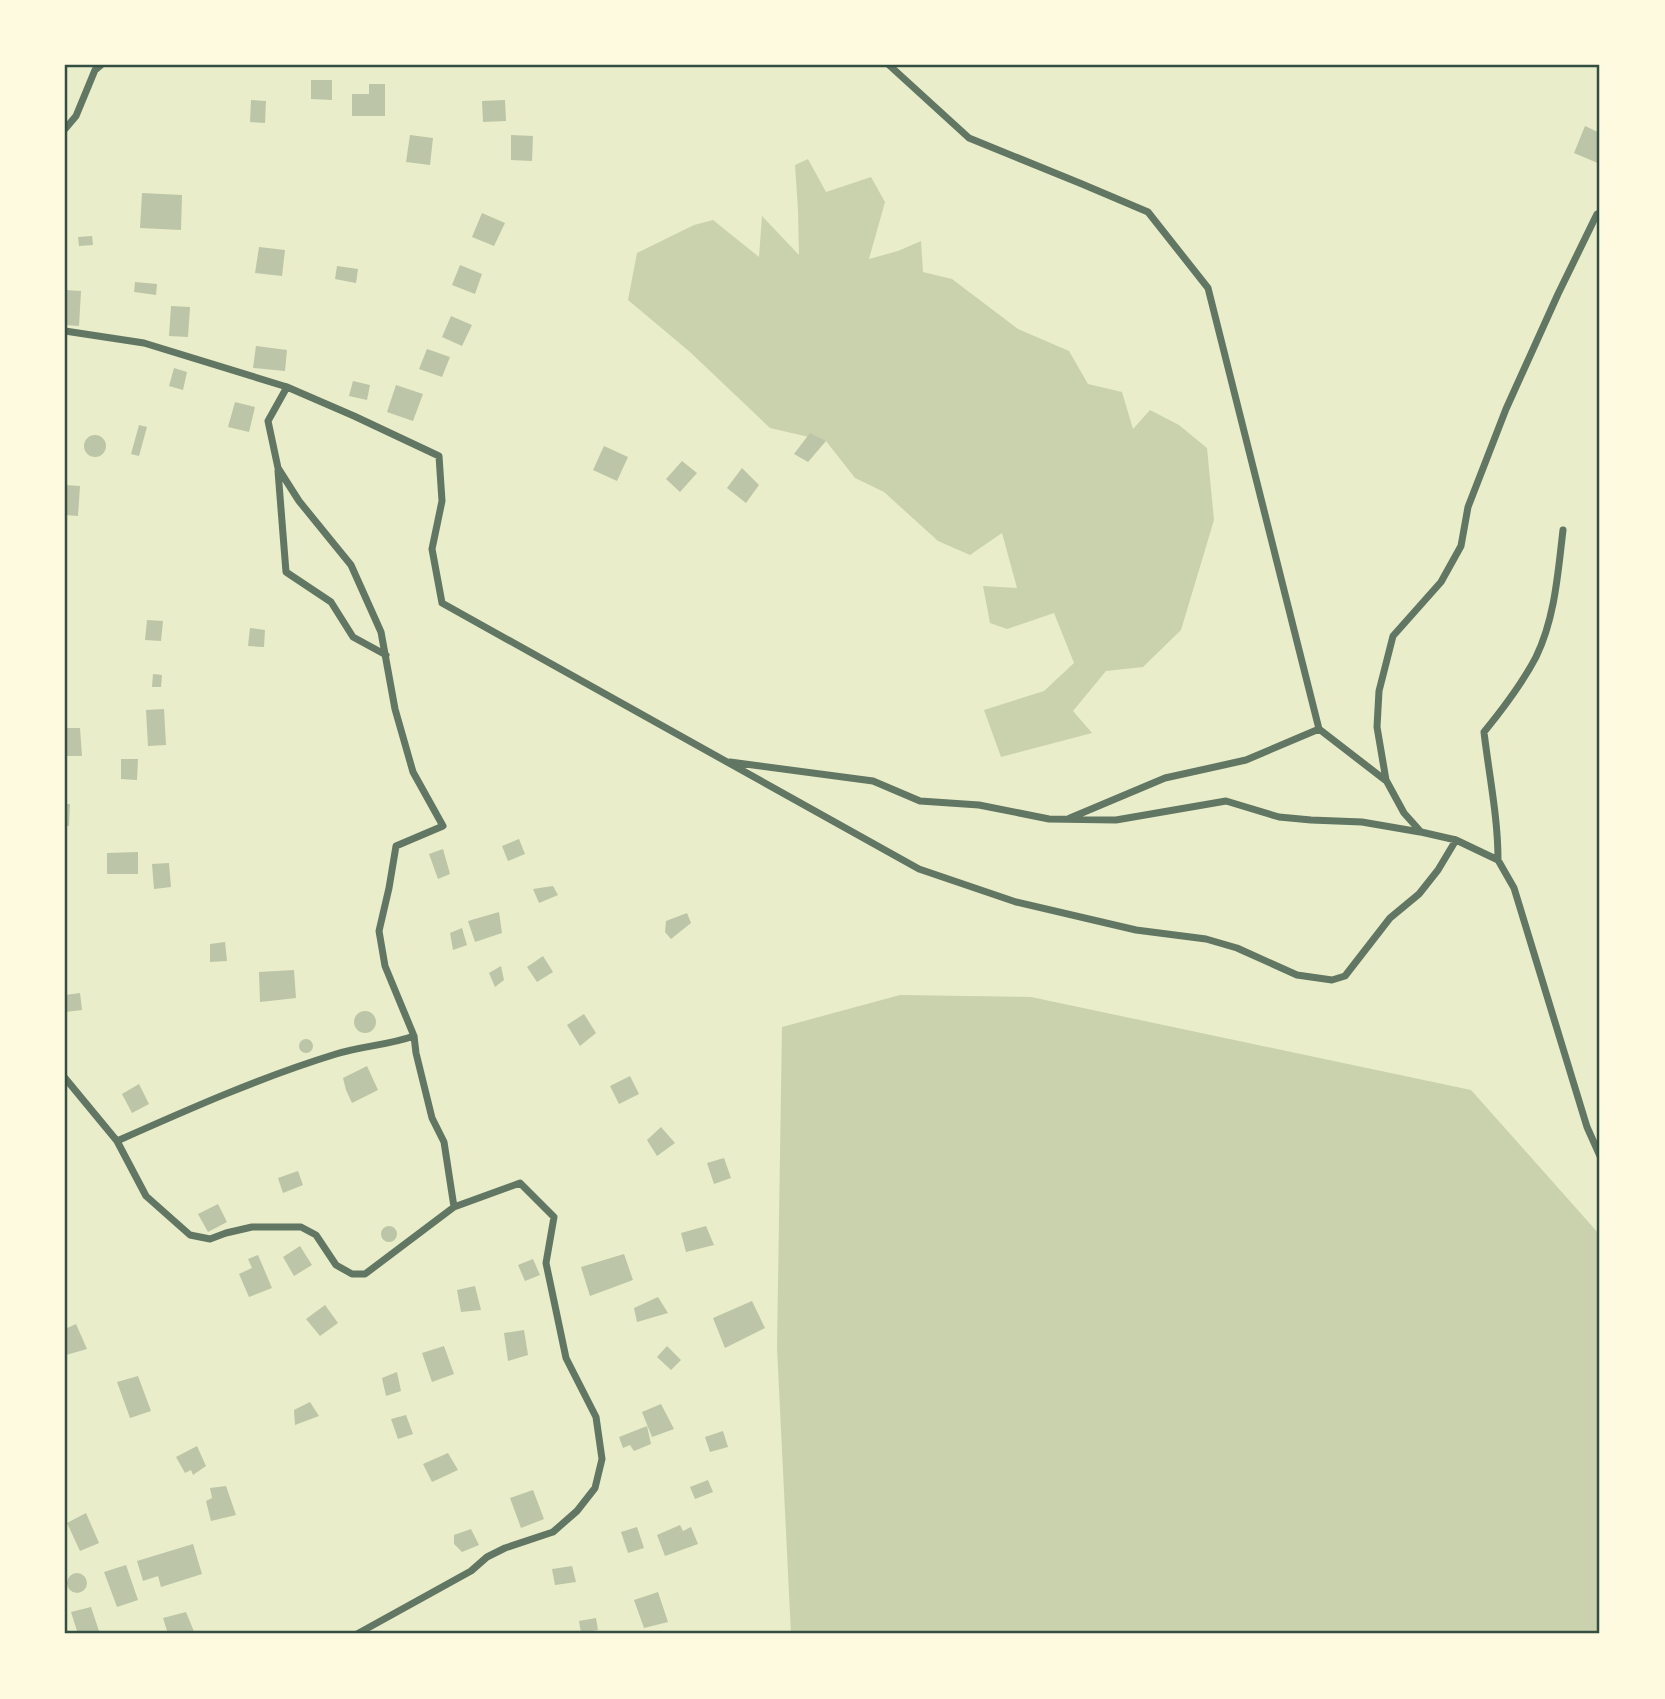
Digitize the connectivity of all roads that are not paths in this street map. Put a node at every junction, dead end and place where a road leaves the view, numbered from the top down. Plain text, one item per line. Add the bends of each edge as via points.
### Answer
1 (101, 65) edge
2 (889, 65) edge
3 (65, 129) edge
4 (1600, 213) edge
5 (65, 331) edge
6 (287, 387) junction
7 (278, 468) junction
8 (1563, 530) dead end
9 (386, 655) junction
10 (1319, 729) junction
11 (725, 761) junction
12 (1386, 780) junction
13 (1066, 819) junction
14 (1421, 832) junction
15 (1456, 840) junction
16 (1498, 860) junction
17 (414, 1036) junction
18 (65, 1078) edge
19 (117, 1141) junction
20 (1600, 1156) edge
21 (454, 1207) junction
22 (357, 1634) edge

1 - 3 street
2 - 10 street via 969,138 1148,212 1208,288
4 - 12 street via 1506,409 1468,507 1461,546 1441,582 1393,636 1379,691 1377,727
5 - 6 street via 144,343
6 - 7 street via 268,421
6 - 11 street via 439,456 442,501 432,549 442,603
7 - 9 street via 351,565 381,632
7 - 9 street via 286,572 331,602 353,637
8 - 16 street via 1549,622 1536,657 1484,732
9 - 17 street via 413,772 443,826 396,846 379,931 385,966
10 - 12 street
10 - 13 street via 1246,760 1165,778
11 - 13 street via 873,781 920,801
11 - 15 street via 919,869 1016,902 1136,930 1206,939 1318,979 1345,976 1391,918 1419,894
12 - 14 street
13 - 14 street via 1116,820 1226,801 1279,817 1362,822
14 - 15 street
15 - 16 street
16 - 20 street via 1514,888 1587,1127
17 - 19 street via 338,1054 251,1084
17 - 21 street via 432,1118 444,1142
18 - 19 street
19 - 21 street via 146,1196 190,1235 210,1239 252,1227 301,1227 316,1235 336,1265 352,1274 365,1273
21 - 22 street via 520,1183 554,1217 546,1263 566,1357 596,1418 602,1459 594,1488 578,1511 553,1532 487,1557 471,1571

